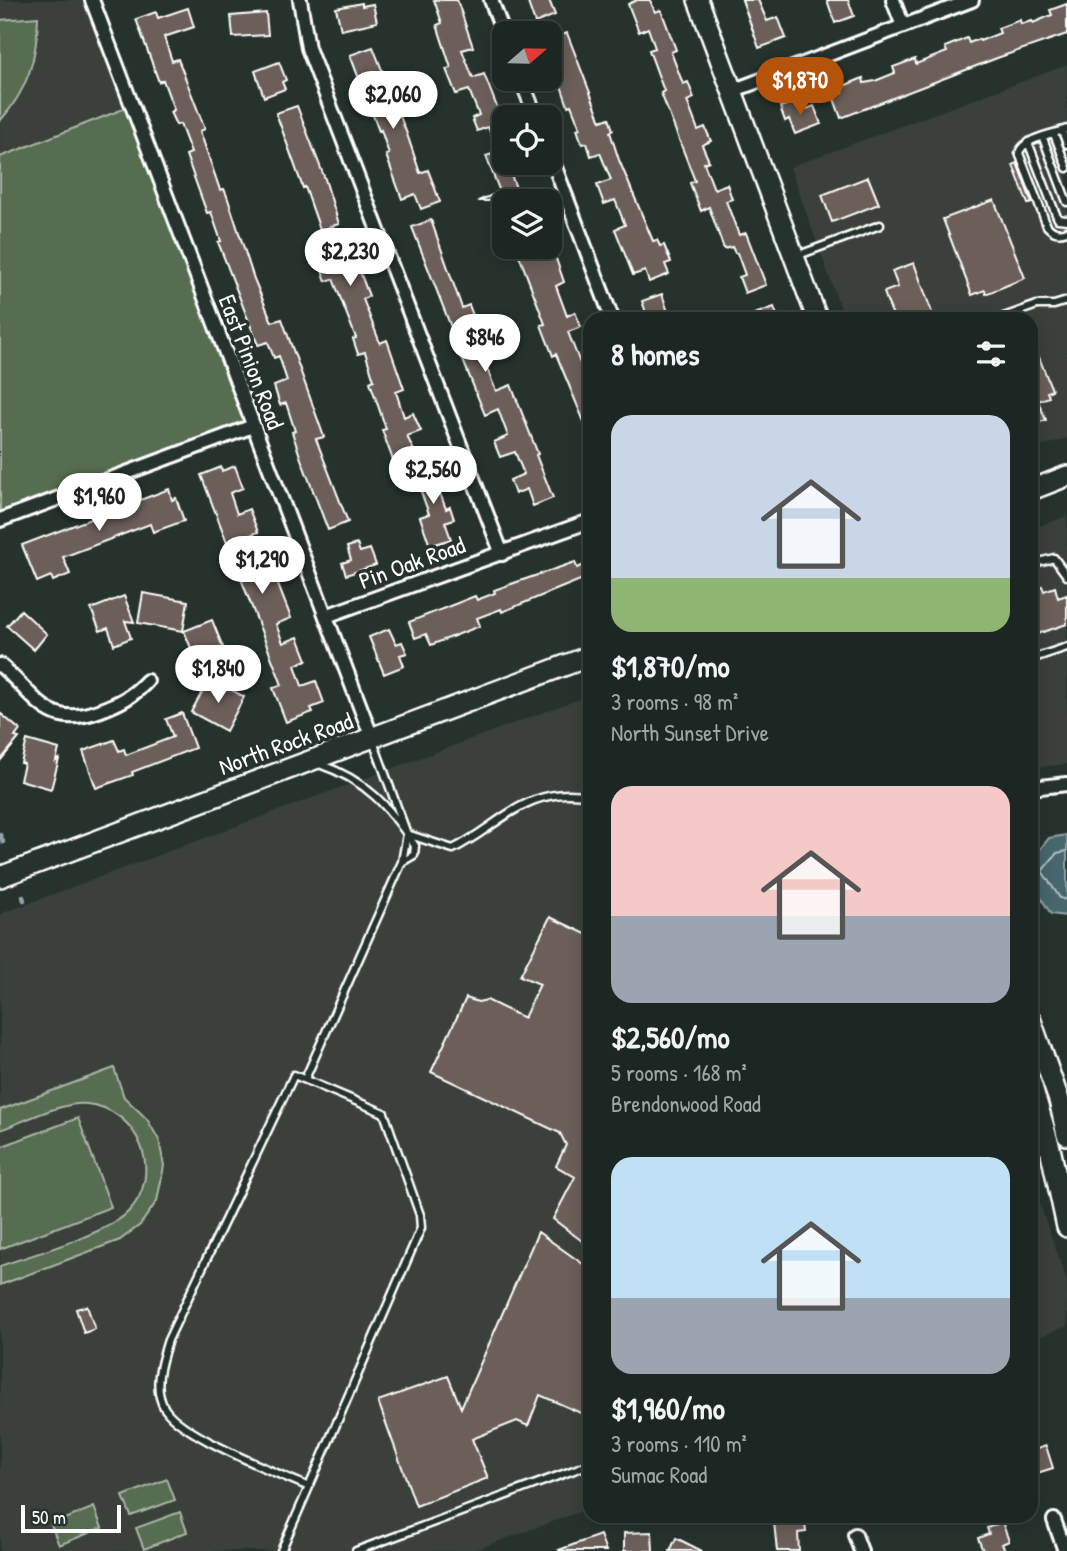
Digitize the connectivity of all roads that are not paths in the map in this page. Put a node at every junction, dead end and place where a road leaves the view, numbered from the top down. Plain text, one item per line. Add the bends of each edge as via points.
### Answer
1 (300, 0) edge
2 (491, 0) edge
3 (698, 0) edge
4 (893, 0) edge
5 (972, 0) edge
6 (94, 1) edge
7 (499, 21) edge
8 (903, 26) junction
9 (732, 91) junction
10 (1065, 130) edge
11 (1054, 134) junction
12 (1043, 138) junction
13 (1028, 142) junction
14 (1067, 144) edge
15 (1067, 168) edge
16 (558, 175) edge
17 (1067, 202) edge
18 (1067, 220) edge
19 (880, 225) dead end
20 (1067, 231) edge
21 (794, 257) junction
22 (1067, 301) edge
23 (610, 312) edge
24 (815, 312) edge
25 (1018, 312) edge
26 (253, 426) junction
27 (1067, 476) edge
28 (1038, 487) edge
29 (0, 520) edge
30 (583, 524) edge
31 (502, 554) junction
32 (1038, 562) edge
33 (1067, 576) edge
34 (326, 616) junction
35 (1067, 647) edge
36 (1038, 657) edge
37 (583, 659) edge
38 (0, 666) edge
39 (147, 681) dead end
40 (372, 738) junction
41 (311, 761) junction
42 (1067, 784) edge
43 (1038, 787) edge
44 (583, 795) edge
45 (407, 834) junction
46 (0, 877) edge
47 (1038, 1041) edge
48 (305, 1080) junction
49 (1067, 1135) edge
50 (1040, 1150) edge
51 (1067, 1227) edge
52 (583, 1467) edge
53 (309, 1487) junction
54 (1054, 1520) dead end
55 (855, 1535) dead end
56 (281, 1551) edge
57 (356, 1551) edge
58 (861, 1551) edge
59 (1065, 1551) edge

1 - 31 street via 308,48
2 - 7 street
3 - 9 main road
4 - 8 street
5 - 8 street
6 - 26 street, East Pinion Road
8 - 9 street
9 - 21 main road
10 - 11 lane
10 - 14 lane
11 - 12 lane
11 - 15 lane
12 - 13 lane
12 - 17 lane
13 - 18 lane via 1058,219
13 - 20 lane via 1019,153 1042,217 1053,232
16 - 23 street
19 - 21 lane
21 - 24 main road
22 - 25 lane
26 - 29 street
26 - 34 street, East Pinion Road
27 - 28 main road
30 - 31 street, Pin Oak Road
31 - 34 street, Pin Oak Road
32 - 33 lane via 1054,558
34 - 40 street, East Pinion Road
35 - 36 lane
37 - 40 main road, North Rock Road
38 - 39 street via 45,708 62,717 86,716 125,700
40 - 41 main road, North Rock Road
40 - 45 lane
41 - 45 lane via 342,772 371,790
41 - 46 main road, North Rock Road
42 - 43 street
44 - 45 lane via 545,797 517,806 453,849
45 - 48 lane via 402,862
47 - 49 main road
48 - 53 lane via 384,1112 421,1228
48 - 53 lane via 294,1075 168,1340 159,1367 159,1391 165,1409 188,1431
50 - 51 main road
52 - 57 lane
53 - 56 lane
54 - 59 street
55 - 58 street

